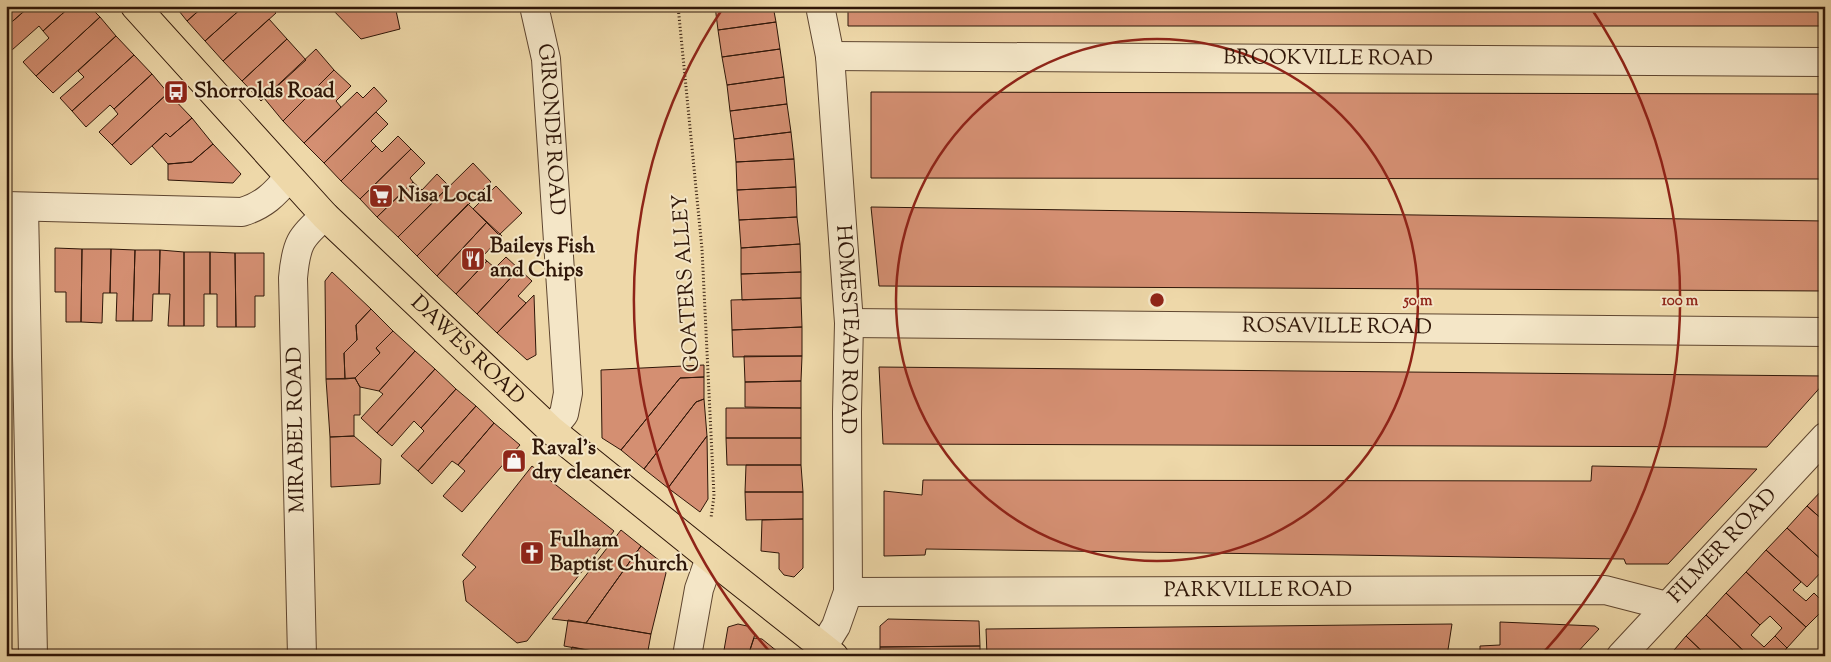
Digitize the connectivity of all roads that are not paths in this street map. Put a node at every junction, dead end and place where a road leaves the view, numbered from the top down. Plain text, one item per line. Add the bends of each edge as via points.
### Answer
1 (134, 6) edge
2 (534, 6) edge
3 (820, 6) edge
4 (830, 56) junction
5 (1825, 62) edge
6 (289, 177) junction
7 (15, 207) edge
8 (325, 216) junction
9 (849, 323) junction
10 (1825, 332) edge
11 (552, 430) junction
12 (1825, 437) edge
13 (710, 558) junction
14 (848, 592) junction
15 (1667, 606) junction
16 (829, 652) edge
17 (33, 656) edge
18 (302, 656) edge
19 (687, 656) edge
20 (1621, 656) edge

1 - 6 main road, DAWES ROAD
2 - 11 street, GIRONDE ROAD via 546,59 568,393 564,414
3 - 4 street, HOMESTEAD ROAD
4 - 5 street, BROOKVILLE ROAD
4 - 9 street, HOMESTEAD ROAD
6 - 7 street via 274,195 257,207 242,212
6 - 8 main road, DAWES ROAD
7 - 17 street
8 - 11 main road, DAWES ROAD
8 - 18 street, MIRABEL ROAD via 306,232 295,254 293,278
9 - 10 street, ROSAVILLE ROAD
9 - 14 street, HOMESTEAD ROAD
11 - 13 main road, DAWES ROAD
12 - 15 street, FILMER ROAD
13 - 16 main road, DAWES ROAD
13 - 19 street via 699,590
14 - 15 street, PARKVILLE ROAD via 1605,590
14 - 16 street, HOMESTEAD ROAD
15 - 20 street, FILMER ROAD

